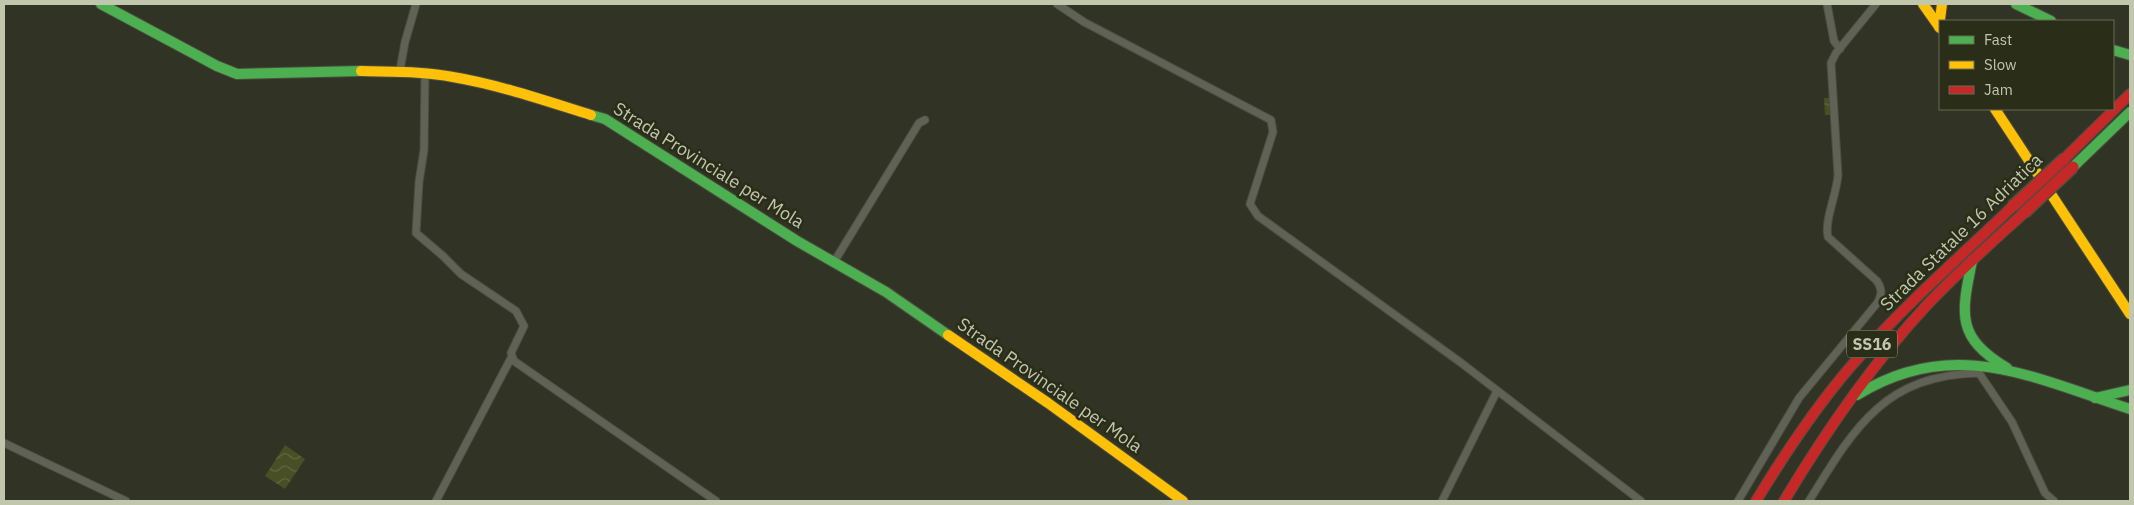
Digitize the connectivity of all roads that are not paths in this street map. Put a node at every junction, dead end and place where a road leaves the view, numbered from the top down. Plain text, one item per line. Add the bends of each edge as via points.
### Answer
1 (101, 4) edge
2 (416, 4) edge
3 (1057, 4) edge
4 (1827, 4) edge
5 (1876, 4) edge
6 (1923, 4) edge
7 (1942, 4) edge
8 (2016, 4) edge
9 (1941, 20) edge
10 (2049, 20) edge
11 (1939, 27) edge
12 (1840, 49) junction
13 (2114, 50) edge
14 (2130, 55) edge
15 (400, 70) junction
16 (425, 73) junction
17 (2130, 94) edge
18 (2114, 107) edge
19 (1996, 110) edge
20 (2108, 112) edge
21 (2130, 112) edge
22 (925, 120) dead end
23 (1972, 261) junction
24 (834, 262) junction
25 (2130, 314) edge
26 (511, 358) junction
27 (2012, 371) junction
28 (2128, 388) edge
29 (1498, 391) junction
30 (2094, 398) junction
31 (1851, 399) junction
32 (2130, 409) edge
33 (4, 443) edge
34 (126, 501) edge
35 (436, 501) edge
36 (716, 501) edge
37 (1183, 501) edge
38 (1442, 501) edge
39 (1641, 501) edge
40 (1738, 501) edge
41 (1756, 501) edge
42 (1784, 501) edge
43 (1809, 501) edge
44 (2054, 501) edge

1 - 15 main road, Strada Provinciale per Mola via 238,74
2 - 15 street
3 - 29 street via 1084,22 1272,120 1273,132 1250,204 1253,211
4 - 12 street via 1834,41
5 - 12 street
6 - 11 main road
7 - 9 main road
8 - 10 main road
12 - 40 street via 1832,63 1837,189 1826,229 1828,236 1877,281 1882,288 1881,295 1799,398
13 - 14 main road
15 - 16 main road, Strada Provinciale per Mola
16 - 24 main road, Strada Provinciale per Mola via 496,87 605,118 796,242
16 - 26 street via 424,150 416,233 461,274 516,311 524,326
17 - 18 main road, Strada Statale 16 Adriatica / SS16
19 - 25 main road
20 - 41 main road, Strada Statale 16 Adriatica / SS16, bridge via 2065,158 1902,312 1860,357 1796,437
21 - 23 main road, Strada Statale 16 Adriatica / SS16, bridge
22 - 24 street via 919,123
23 - 27 main road via 1964,320 1968,333 1981,351
23 - 31 main road, Strada Statale 16 Adriatica / SS16 via 1909,325
24 - 37 main road, Strada Provinciale per Mola via 886,292
26 - 35 street
26 - 36 street
27 - 30 main road
27 - 31 main road via 1956,363 1914,368 1875,384
28 - 30 main road
29 - 38 street
29 - 39 street
30 - 32 main road
31 - 42 main road, Strada Statale 16 Adriatica / SS16 via 1826,432
33 - 34 street
43 - 44 street via 1869,414 1894,394 1945,375 1978,373 2012,422 2045,492

